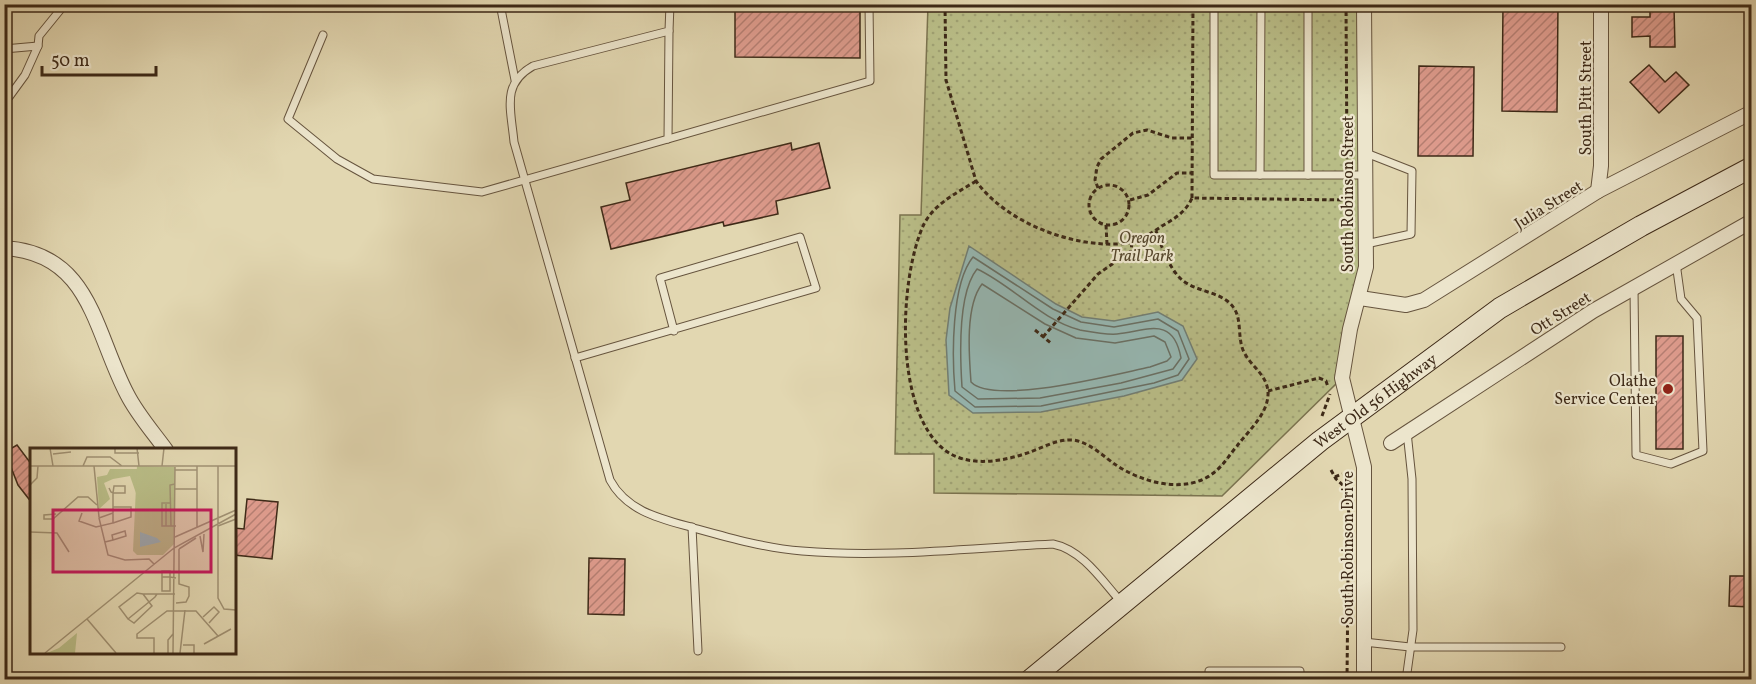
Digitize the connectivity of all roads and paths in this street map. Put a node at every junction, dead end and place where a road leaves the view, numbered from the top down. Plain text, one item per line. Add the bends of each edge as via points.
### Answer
1 (65, 4) edge
2 (500, 4) edge
3 (670, 4) edge
4 (869, 4) edge
5 (945, 4) edge
6 (1193, 4) edge
7 (1214, 4) edge
8 (1260, 4) edge
9 (1308, 4) edge
10 (1346, 4) edge
11 (1364, 4) edge
12 (1601, 4) edge
13 (669, 31) junction
14 (323, 35) dead end
15 (38, 46) junction
16 (4, 49) edge
17 (515, 80) junction
18 (4, 97) edge
19 (1752, 112) edge
20 (1192, 138) junction
21 (668, 139) junction
22 (1365, 153) junction
23 (1752, 167) edge
24 (1192, 173) junction
25 (1260, 175) junction
26 (1308, 175) junction
27 (1347, 175) junction
28 (1365, 175) junction
29 (525, 181) junction
30 (976, 181) junction
31 (1098, 188) junction
32 (1598, 191) junction
33 (1192, 198) junction
34 (1130, 200) junction
35 (1752, 221) edge
36 (1106, 225) junction
37 (1156, 231) junction
38 (1132, 243) junction
39 (1107, 244) junction
40 (1366, 244) junction
41 (4, 248) edge
42 (1676, 263) junction
43 (1634, 288) junction
44 (1360, 298) junction
45 (674, 330) junction
46 (1035, 330) dead end
47 (1043, 337) junction
48 (1052, 344) dead end
49 (575, 358) junction
50 (1268, 391) junction
51 (1322, 416) dead end
52 (1350, 417) junction
53 (1407, 432) junction
54 (1390, 443) dead end
55 (165, 448) edge
56 (1331, 470) dead end
57 (1342, 474) dead end
58 (1335, 477) junction
59 (1349, 515) dead end
60 (692, 527) junction
61 (1348, 574) dead end
62 (1122, 603) junction
63 (1364, 642) junction
64 (1410, 647) junction
65 (1561, 647) dead end
66 (698, 651) dead end
67 (1030, 680) edge
68 (1209, 680) edge
69 (1300, 680) edge
70 (1347, 680) edge
71 (1364, 680) edge
72 (1406, 680) edge

1 - 15 lane via 39,36
2 - 17 lane
3 - 13 lane
4 - 21 lane via 870,81
5 - 30 path via 946,80
6 - 20 path
7 - 25 lane via 1214,175
8 - 25 lane
9 - 26 lane
10 - 27 path
11 - 22 street, South Robinson Street
12 - 32 street, South Pitt Street
13 - 17 lane via 533,66
13 - 21 lane
14 - 29 lane via 288,119 337,159 373,179 442,189 482,192
15 - 16 lane
15 - 18 lane via 25,75 9,97
17 - 29 lane via 511,87 512,123
19 - 32 street, Julia Street
20 - 24 path
20 - 31 path via 1172,138 1147,130 1133,133 1101,159 1095,180
21 - 29 lane
22 - 28 street, South Robinson Street
22 - 40 lane via 1412,171 1411,234
23 - 52 main road, West Old 56 Highway via 1509,302
24 - 33 path
24 - 34 path via 1177,173 1148,195
25 - 26 lane
26 - 27 lane
27 - 28 lane
27 - 33 path via 1347,200
28 - 40 street, South Robinson Street
29 - 49 lane
30 - 39 path via 984,192 1031,225 1059,238
30 - 50 path via 936,206 925,223 907,281 907,363 925,428 946,452 984,462 1010,458 1058,441 1075,440 1139,479 1180,485 1216,472 1265,408
31 - 34 path via 1115,185
31 - 36 path via 1091,195 1090,211
32 - 44 street, Julia Street via 1424,300 1406,305
33 - 37 path via 1188,207
34 - 36 path via 1124,219 1119,224
35 - 42 street, Ott Street
36 - 39 path
37 - 38 path
37 - 50 path via 1180,279 1224,299 1236,310 1244,354 1261,374
38 - 39 path
38 - 47 path via 1131,251 1098,274
40 - 44 street, South Robinson Street
41 - 55 street via 45,256 70,273 88,301 128,396
42 - 43 street, Ott Street
42 - 43 lane via 1681,299 1697,318 1703,452 1671,464 1636,454
43 - 53 street, Ott Street
44 - 52 street, South Robinson Street via 1343,365
45 - 45 lane via 816,288 800,237 660,278
45 - 49 lane
46 - 47 path
47 - 48 path
49 - 60 lane via 617,493 648,514
50 - 51 path via 1319,378 1326,381 1330,397
52 - 62 main road, West Old 56 Highway
52 - 63 street, South Robinson Drive via 1364,467
53 - 54 street, Ott Street
53 - 64 lane via 1412,490
56 - 58 path
57 - 58 path
58 - 59 path via 1345,488
60 - 62 lane via 769,547 802,551 862,553 1053,544 1073,550
60 - 66 lane
61 - 70 path
62 - 67 main road, West Old 56 Highway
63 - 64 lane
63 - 71 street, South Robinson Drive
64 - 65 lane
64 - 72 lane
68 - 69 lane via 1209,671 1300,671

